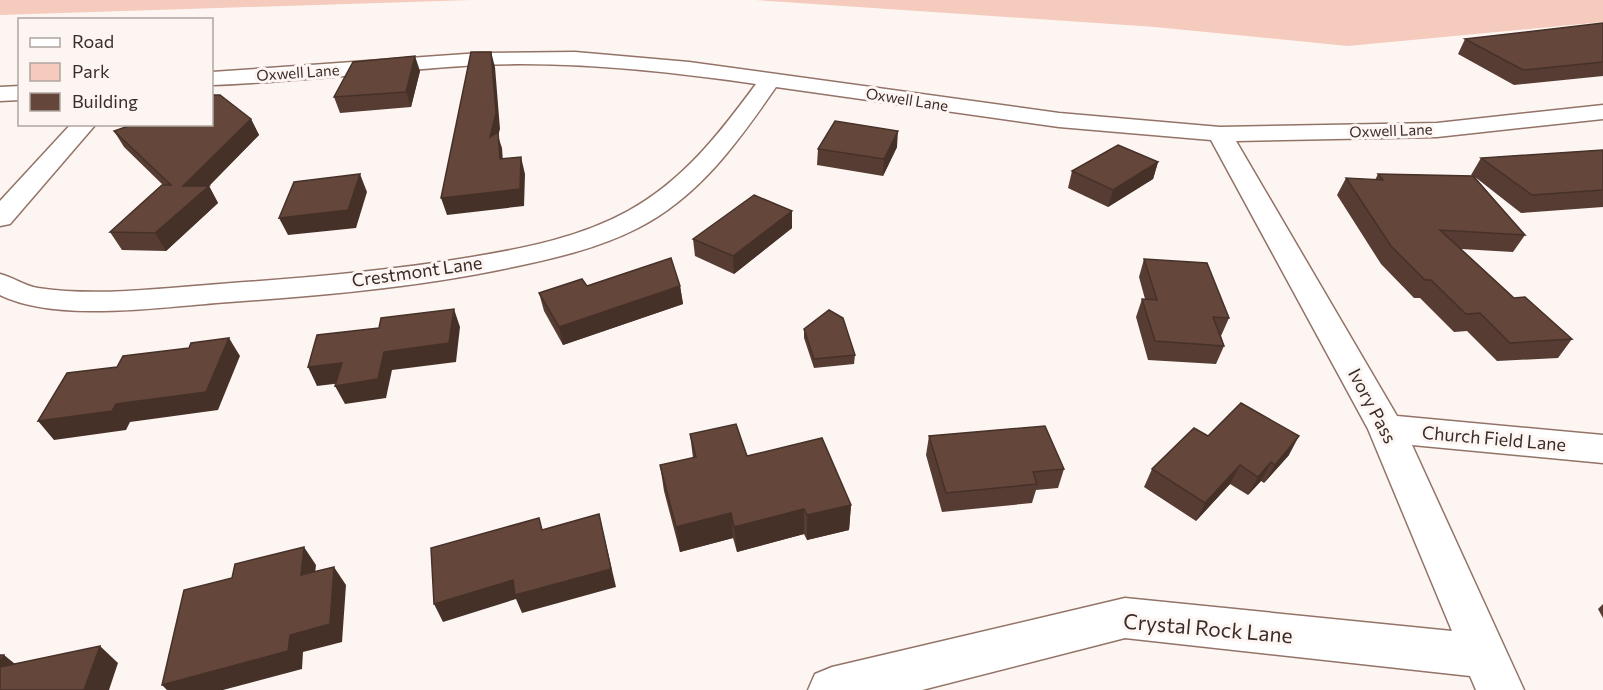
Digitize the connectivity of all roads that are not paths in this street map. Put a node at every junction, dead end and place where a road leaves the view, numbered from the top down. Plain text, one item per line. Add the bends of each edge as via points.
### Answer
1 (213, 79) edge
2 (770, 80) junction
3 (18, 93) edge
4 (0, 94) edge
5 (1603, 112) edge
6 (82, 126) edge
7 (1220, 134) junction
8 (0, 218) edge
9 (0, 283) edge
10 (1386, 429) junction
11 (1603, 449) edge
12 (1492, 673) edge
13 (832, 690) edge

1 - 2 street, Oxwell Lane via 480,59 575,58
2 - 7 street, Oxwell Lane via 1047,119
2 - 9 street, Crestmont Lane via 728,138 666,200 639,217 588,239 529,255 402,275 160,298 33,297
3 - 4 street
5 - 7 street, Oxwell Lane via 1437,130
6 - 8 street
7 - 10 street, Ivory Pass
10 - 11 street, Church Field Lane
10 - 12 street, Ivory Pass
12 - 13 street, Crystal Rock Lane via 1125,618

